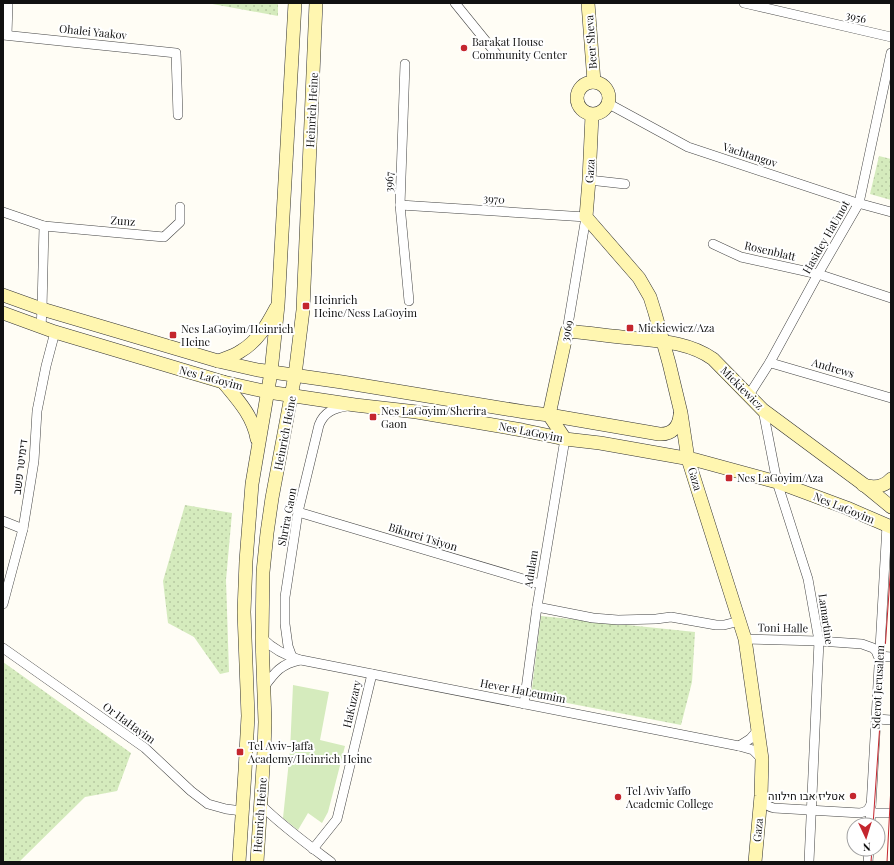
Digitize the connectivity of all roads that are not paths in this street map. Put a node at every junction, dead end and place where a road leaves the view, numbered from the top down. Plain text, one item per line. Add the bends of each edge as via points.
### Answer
1 (8, 3) edge
2 (295, 3) edge
3 (316, 3) edge
4 (455, 3) edge
5 (588, 3) edge
6 (744, 3) edge
7 (5, 35) edge
8 (891, 37) edge
9 (891, 53) edge
10 (498, 56) dead end
11 (406, 64) dead end
12 (594, 82) junction
13 (609, 104) junction
14 (178, 115) dead end
15 (592, 115) junction
16 (589, 180) junction
17 (625, 184) dead end
18 (859, 203) junction
19 (400, 205) junction
20 (180, 207) dead end
21 (3, 212) edge
22 (891, 212) edge
23 (586, 217) junction
24 (44, 226) junction
25 (713, 244) dead end
26 (818, 274) junction
27 (3, 295) edge
28 (891, 298) edge
29 (409, 301) dead end
30 (278, 305) junction
31 (42, 309) junction
32 (3, 313) edge
33 (41, 327) junction
34 (567, 331) junction
35 (55, 332) junction
36 (664, 341) junction
37 (218, 361) junction
38 (770, 362) junction
39 (271, 372) junction
40 (295, 375) junction
41 (223, 382) junction
42 (268, 392) junction
43 (749, 395) junction
44 (292, 396) junction
45 (891, 398) edge
46 (355, 405) junction
47 (763, 410) junction
48 (680, 413) junction
49 (549, 415) junction
50 (564, 439) junction
51 (258, 444) junction
52 (688, 459) junction
53 (891, 479) edge
54 (777, 482) junction
55 (862, 484) junction
56 (891, 507) edge
57 (298, 512) junction
58 (3, 521) edge
59 (889, 526) edge
60 (23, 529) junction
61 (540, 584) junction
62 (3, 604) edge
63 (537, 607) junction
64 (740, 621) junction
65 (262, 638) junction
66 (745, 639) junction
67 (819, 641) junction
68 (3, 648) edge
69 (891, 657) edge
70 (297, 659) junction
71 (880, 660) junction
72 (372, 674) junction
73 (264, 687) junction
74 (524, 704) junction
75 (876, 719) junction
76 (891, 720) edge
77 (758, 730) junction
78 (739, 746) junction
79 (762, 759) junction
80 (761, 796) junction
81 (872, 801) junction
82 (261, 805) junction
83 (811, 810) junction
84 (242, 811) junction
85 (871, 813) junction
86 (891, 813) edge
87 (871, 817) edge
88 (313, 849) junction
89 (239, 862) edge
90 (257, 862) edge
91 (331, 862) edge
92 (756, 862) edge
93 (809, 862) edge

1 - 7 street
2 - 30 street, Heinrich Heine
3 - 40 street, Heinrich Heine via 303,310
4 - 10 street
5 - 12 street, Beer Sheva
6 - 8 street, 3956
7 - 14 street, Ohalei Yaakov via 176,53
9 - 18 street, Hasidey HaUmot
11 - 19 street, 3967
12 - 13 street via 609,93
12 - 15 street via 580,88 576,98 579,107
13 - 15 street via 602,112
13 - 18 street, Vachtangov via 688,147
15 - 16 street, Gaza
16 - 17 street
16 - 23 street, Gaza
18 - 22 street, Vachtangov
18 - 26 street, Hasidey HaUmot
19 - 23 street, 3970
19 - 29 street, 3967
20 - 24 street, Zunz via 180,222 164,236
21 - 24 street, Zunz
23 - 34 street, 3969
23 - 36 street, Gaza via 639,278 650,297
24 - 31 street
25 - 26 street, Rosenblatt via 741,258
26 - 28 street, Rosenblatt
26 - 38 street, Hasidey HaUmot
27 - 31 street, Nes LaGoyim
30 - 37 street via 253,342 241,352
30 - 39 street, Heinrich Heine
31 - 33 street
31 - 37 street, Nes LaGoyim
32 - 33 street, Nes LaGoyim
33 - 35 street, Nes LaGoyim
34 - 36 street, Mickiewicz
34 - 49 street, 3969
35 - 41 street, Nes LaGoyim
35 - 60 street, דימיטר פשב via 37,411 34,461
36 - 43 street, Mickiewicz via 692,347 705,353
36 - 48 street, Gaza
37 - 39 street, Nes LaGoyim
38 - 43 street, Hasidey HaUmot
38 - 45 street, Andrews
39 - 40 street, Nes LaGoyim
39 - 42 street, Heinrich Heine
40 - 44 street, Heinrich Heine
40 - 49 street, Nes LaGoyim
41 - 42 street, Nes LaGoyim
41 - 51 street via 246,410 256,432
42 - 44 street, Nes LaGoyim
42 - 51 street, Heinrich Heine
43 - 47 street, Mickiewicz
44 - 46 street, Nes LaGoyim
44 - 65 street, Heinrich Heine via 267,533 263,572
46 - 50 street, Nes LaGoyim via 417,412
46 - 57 street, Shrira Gaon via 331,410 323,416
47 - 54 street, Lamartine
47 - 55 street, Mickiewicz
48 - 49 street, Nes LaGoyim via 675,429 664,435
48 - 52 street, Gaza
49 - 50 street
50 - 52 street, Nes LaGoyim
50 - 61 street, Adulam
51 - 84 street, Heinrich Heine via 246,561 244,612 248,716
52 - 54 street, Nes LaGoyim
52 - 64 street, Gaza
53 - 55 street via 882,486
54 - 59 street, Nes LaGoyim
54 - 67 street, Lamartine via 808,579
55 - 56 street, Mickiewicz
57 - 61 street, Bikurei Tsiyon
57 - 70 street, Shrira Gaon via 285,597 288,646
58 - 60 street
59 - 71 street, Sderot Jerusalem
60 - 62 street, דימיטר פשב
61 - 63 street, Adulam
63 - 64 street via 593,618 671,617 716,625
63 - 74 street, Adulam
64 - 66 street, Gaza
65 - 70 street, Hever HaLeumim via 274,648
65 - 73 street, Heinrich Heine
66 - 67 street, Toni Halle
66 - 77 street, Gaza
67 - 71 street, Toni Halle via 868,645 876,651
67 - 83 street, Lamartine
68 - 84 street, Or HaHayim via 145,748 208,804 226,810
69 - 71 street
70 - 72 street, Hever HaLeumim
70 - 73 street, Hever HaLeumim via 281,667
71 - 75 street, Sderot Jerusalem
72 - 74 street, Hever HaLeumim
72 - 88 street, HaKuzary via 337,819
73 - 82 street, Heinrich Heine
74 - 78 street, Hever HaLeumim
75 - 76 street
75 - 81 street, Sderot Jerusalem
77 - 78 street
77 - 79 street, Gaza
78 - 79 street, Hever HaLeumim via 753,750
79 - 80 street, Gaza
80 - 83 street via 769,807
80 - 92 street, Gaza
81 - 83 street via 868,810 863,812
81 - 85 street, Sderot Jerusalem
82 - 88 street
82 - 90 street, Heinrich Heine
83 - 93 street, Lamartine
84 - 89 street, Heinrich Heine
85 - 86 street
85 - 87 street, Sderot Jerusalem
88 - 91 street

